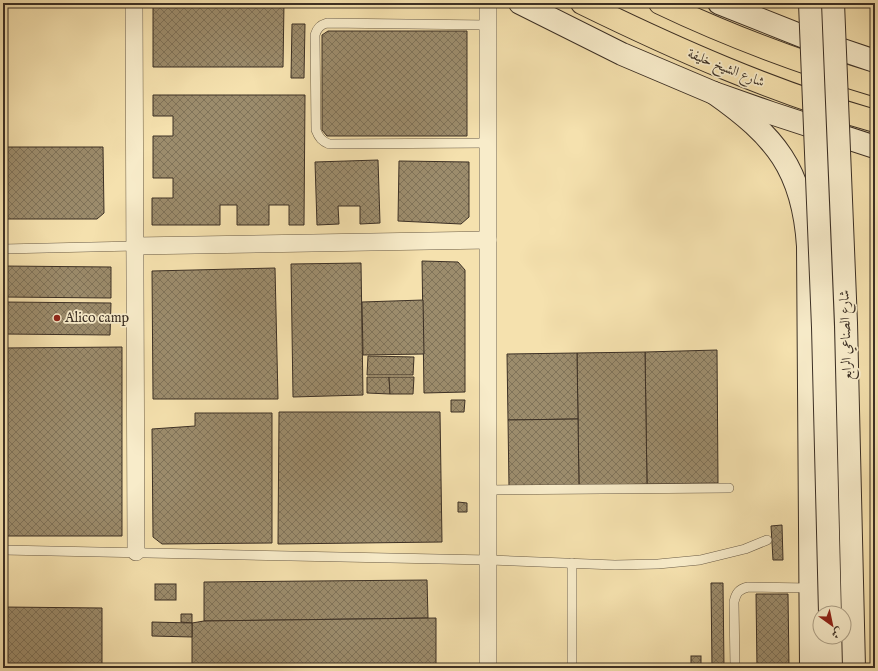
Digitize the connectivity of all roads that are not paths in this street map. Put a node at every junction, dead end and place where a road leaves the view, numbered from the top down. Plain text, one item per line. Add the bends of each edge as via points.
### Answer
1 (134, 3) edge
2 (488, 3) edge
3 (520, 3) edge
4 (582, 3) edge
5 (660, 3) edge
6 (719, 3) edge
7 (810, 3) edge
8 (834, 3) edge
9 (488, 24) junction
10 (875, 61) edge
11 (875, 85) edge
12 (714, 93) junction
13 (875, 121) edge
14 (488, 143) junction
15 (875, 147) edge
16 (488, 240) junction
17 (135, 246) junction
18 (3, 249) edge
19 (729, 488) dead end
20 (488, 490) junction
21 (767, 540) dead end
22 (3, 550) edge
23 (136, 552) junction
24 (488, 560) junction
25 (572, 563) junction
26 (810, 588) junction
27 (830, 605) edge
28 (831, 645) edge
29 (488, 668) edge
30 (572, 668) edge
31 (735, 668) edge
32 (811, 668) edge
33 (831, 668) edge
34 (854, 668) edge

1 - 17 street
2 - 9 street
3 - 12 main road via 622,54
4 - 13 highway, شارع الشيخ خليفة via 738,74
5 - 11 highway via 758,45
6 - 10 main road via 807,38
7 - 27 main road, شارع الصناعي الرابع, bridge via 823,326
8 - 34 main road, شارع الصناعي الرابع, bridge via 846,322
9 - 14 street
9 - 14 lane via 327,23 317,29 316,35 316,130 323,142
12 - 15 main road
12 - 26 main road via 750,119 764,133 788,165 803,205 808,246
14 - 16 street
16 - 17 street
16 - 20 street
17 - 18 lane
17 - 23 street
19 - 20 lane
20 - 24 street
21 - 25 lane via 745,549 700,560 615,565
22 - 23 lane
23 - 24 lane
24 - 25 lane
24 - 29 street
25 - 30 lane
26 - 31 lane via 748,587 738,591 734,602
26 - 32 main road
28 - 33 main road

